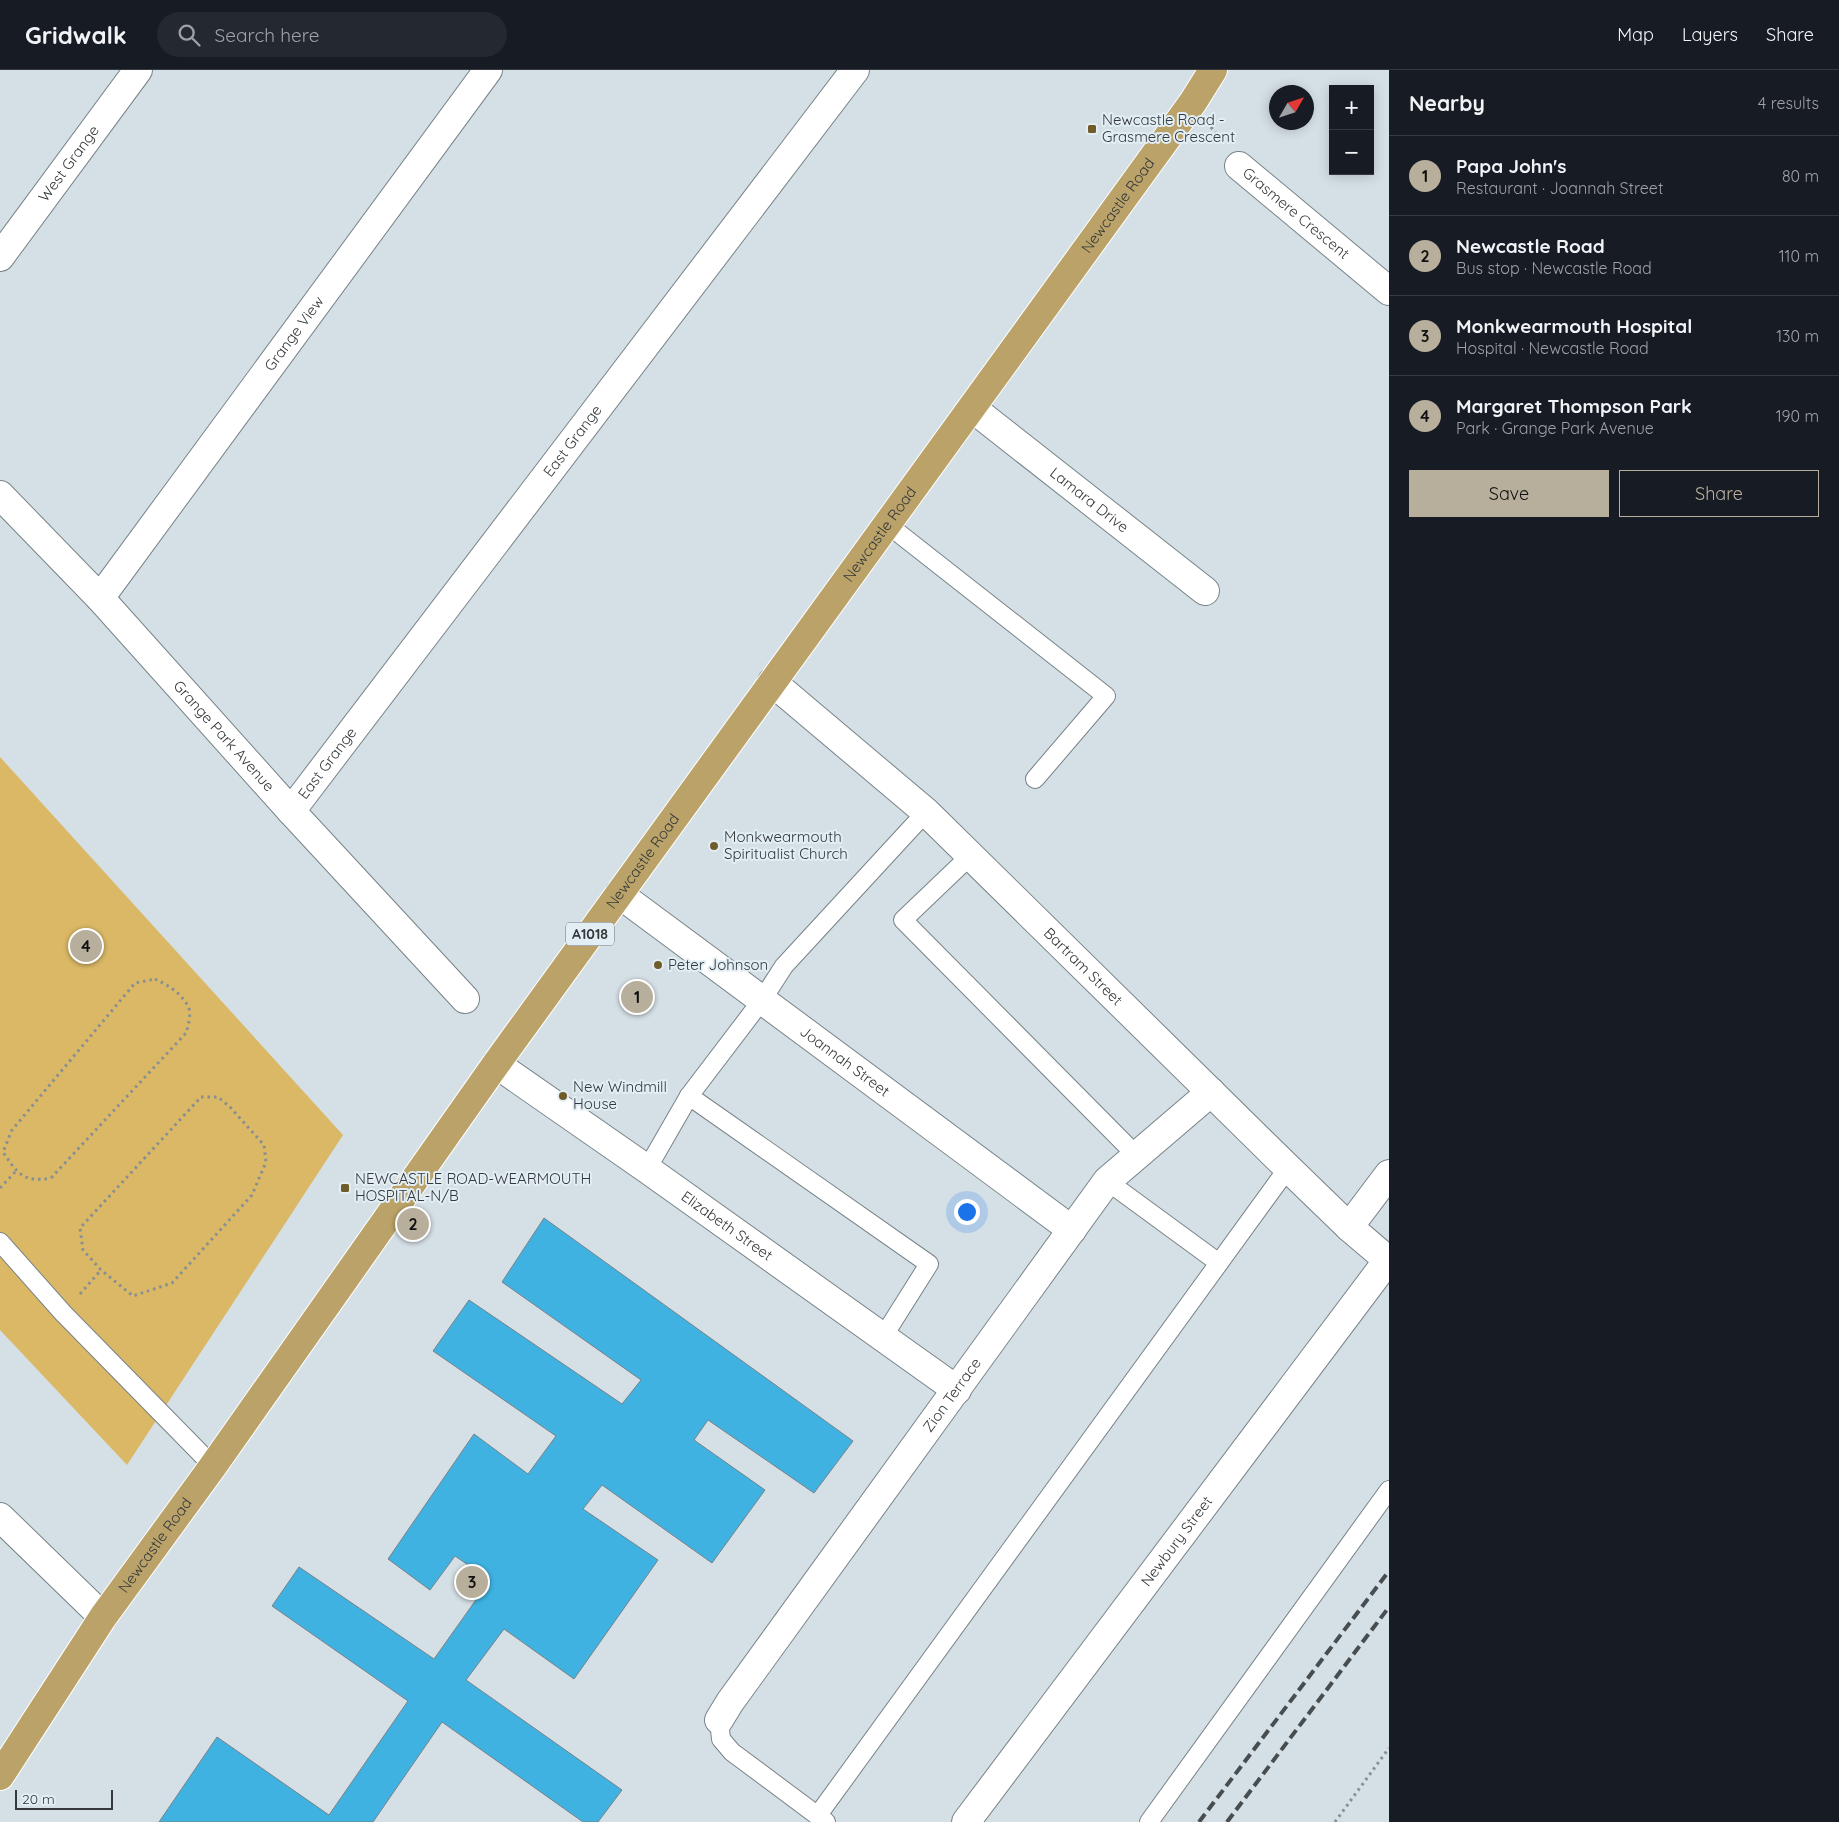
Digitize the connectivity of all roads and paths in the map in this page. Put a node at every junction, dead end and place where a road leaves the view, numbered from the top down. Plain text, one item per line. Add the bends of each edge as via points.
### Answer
1 (138, 70) edge
2 (488, 70) edge
3 (855, 70) edge
4 (1214, 70) edge
5 (1224, 70) edge
6 (1193, 102) junction
7 (1240, 166) joint
8 (0, 257) edge
9 (1389, 291) edge
10 (972, 408) junction
11 (0, 495) edge
12 (887, 524) junction
13 (1205, 591) dead end
14 (100, 598) junction
15 (772, 682) junction
16 (1035, 779) dead end
17 (291, 811) junction
18 (926, 812) junction
19 (970, 856) junction
20 (619, 894) junction
21 (465, 999) dead end
22 (762, 1000) junction
23 (496, 1064) junction
24 (1211, 1092) junction
25 (689, 1096) junction
26 (1136, 1155) junction
27 (1288, 1168) junction
28 (647, 1169) junction
29 (16, 1171) junction
30 (1389, 1174) edge
31 (1107, 1181) junction
32 (0, 1188) edge
33 (1349, 1227) junction
34 (1072, 1230) junction
35 (0, 1242) edge
36 (1389, 1261) edge
37 (1219, 1263) junction
38 (101, 1270) junction
39 (63, 1312) junction
40 (883, 1337) junction
41 (957, 1390) junction
42 (213, 1466) junction
43 (1389, 1490) edge
44 (0, 1517) edge
45 (103, 1617) junction
46 (719, 1720) joint
47 (1389, 1748) edge
48 (0, 1776) edge
49 (822, 1818) edge
50 (966, 1822) edge
51 (1149, 1822) edge
52 (1335, 1822) edge

1 - 8 street, West Grange
2 - 14 street, Grange View
3 - 17 street, East Grange
4 - 6 highway, Newcastle Road / A1018
5 - 6 highway, Newcastle Road / A1018
6 - 7 path, Grasmere Crescent
6 - 10 highway, Newcastle Road / A1018
7 - 9 street, Grasmere Crescent
10 - 12 highway, Newcastle Road / A1018
10 - 13 street, Lamara Drive
11 - 14 street, Grange Park Avenue
12 - 15 highway, Newcastle Road / A1018
12 - 16 lane via 1106,696
14 - 17 street, Grange Park Avenue
15 - 18 street, Bartram Street
15 - 20 highway, Newcastle Road / A1018
17 - 21 street, Grange Park Avenue
18 - 19 street, Bartram Street
18 - 22 lane via 784,966
19 - 24 street, Bartram Street
19 - 26 lane via 903,920
20 - 22 street, Joannah Street
20 - 23 highway, Newcastle Road / A1018
22 - 25 lane
22 - 34 street, Joannah Street
23 - 28 street, Elizabeth Street
23 - 42 highway, Newcastle Road / A1018
24 - 26 street, Zion Terrace
24 - 27 street, Bartram Street
25 - 28 lane
25 - 40 lane via 929,1264
26 - 31 street, Zion Terrace
27 - 33 street, Bartram Street
27 - 37 lane
28 - 40 street, Elizabeth Street
29 - 29 path via 3,1152 12,1130 135,983 155,979 170,986 189,1007 186,1034 50,1178 37,1181
29 - 32 path
30 - 33 street
31 - 34 street, Zion Terrace
31 - 37 lane
33 - 36 street, Bartram Street
34 - 41 street, Zion Terrace
35 - 39 lane
36 - 50 street, Newbury Street
37 - 49 lane
38 - 38 path via 82,1250 80,1228 201,1097 218,1097 264,1144 266,1162 252,1194 172,1283 133,1296
38 - 39 path
39 - 42 lane
40 - 41 street, Elizabeth Street
41 - 46 street, Zion Terrace
42 - 45 highway, Newcastle Road / A1018
43 - 51 lane
44 - 45 street
45 - 48 highway, Newcastle Road / A1018
46 - 49 lane via 721,1739 732,1752
47 - 52 path

